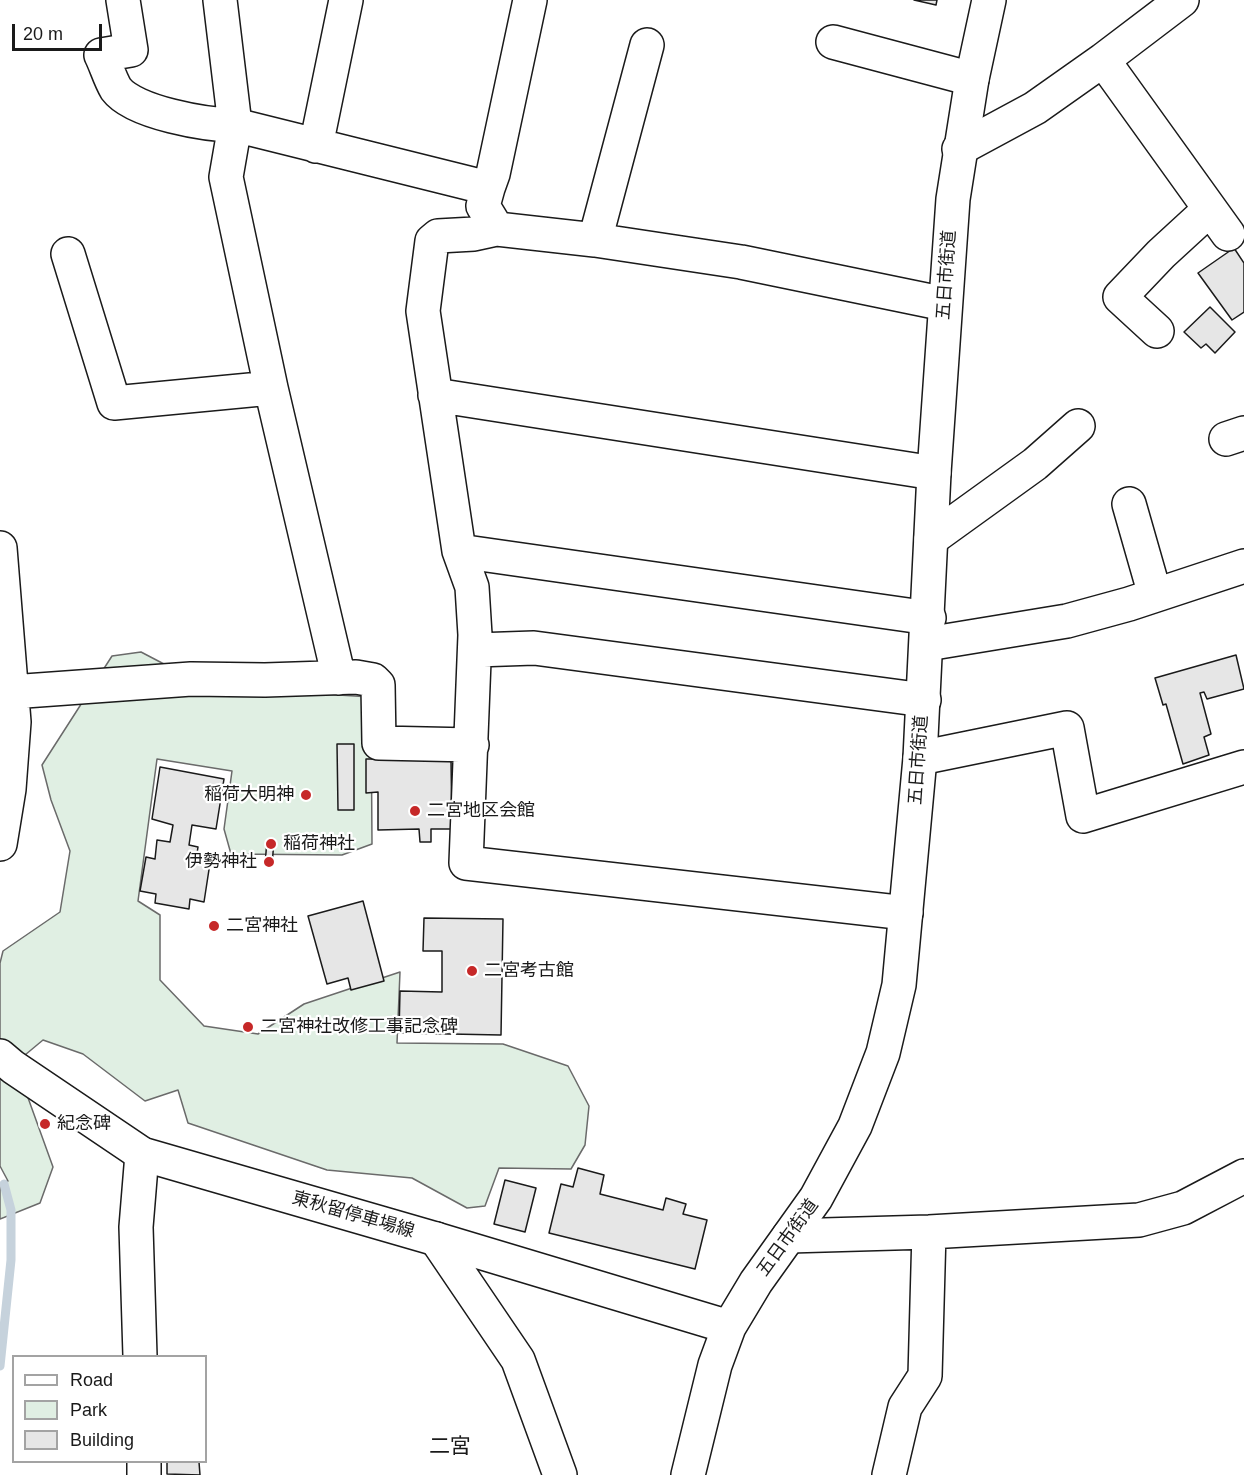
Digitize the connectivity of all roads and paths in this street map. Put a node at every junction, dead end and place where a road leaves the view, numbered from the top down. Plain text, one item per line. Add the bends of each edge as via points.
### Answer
1 (123, 0) edge
2 (220, 0) edge
3 (346, 0) edge
4 (530, 0) edge
5 (989, 0) edge
6 (1182, 0) edge
7 (833, 42) dead end
8 (647, 45) dead end
9 (1103, 60) junction
10 (972, 79) junction
11 (235, 125) junction
12 (316, 146) junction
13 (959, 149) junction
14 (488, 188) junction
15 (497, 229) junction
16 (595, 240) junction
17 (68, 254) dead end
18 (945, 304) junction
19 (1157, 332) dead end
20 (271, 388) junction
21 (435, 395) junction
22 (1078, 426) dead end
23 (934, 473) junction
24 (1129, 504) dead end
25 (931, 539) junction
26 (0, 548) edge
27 (459, 551) junction
28 (1244, 566) edge
29 (1155, 595) junction
30 (928, 631) junction
31 (476, 650) junction
32 (339, 678) junction
33 (12, 692) junction
34 (924, 700) junction
35 (472, 745) junction
36 (920, 758) junction
37 (1244, 767) edge
38 (0, 844) edge
39 (906, 913) junction
40 (0, 1056) edge
41 (141, 1154) junction
42 (1244, 1176) edge
43 (929, 1232) junction
44 (789, 1236) junction
45 (436, 1239) junction
46 (729, 1327) junction
47 (140, 1355) edge
48 (560, 1475) edge
49 (688, 1475) edge
50 (889, 1475) edge

1 - 11 street via 131,50 101,55 117,90 156,112
2 - 11 street
3 - 12 street
4 - 14 street
5 - 10 street, 五日市街道
6 - 9 street
7 - 10 street
8 - 16 street
9 - 13 street via 1035,108
9 - 19 street via 1219,222 1161,254 1120,297
10 - 13 street, 五日市街道
11 - 12 street
11 - 20 street via 226,177
12 - 14 street
13 - 18 street, 五日市街道
14 - 15 street via 483,206
15 - 16 street
15 - 21 street via 438,236 432,242 423,311
16 - 18 street via 741,262
17 - 20 street via 114,403
18 - 23 street, 五日市街道
20 - 32 street
21 - 23 street
21 - 27 street
22 - 25 street via 1035,464
23 - 25 street, 五日市街道
24 - 29 street
25 - 30 street, 五日市街道
26 - 33 street
27 - 30 street
27 - 31 street via 472,587
28 - 29 street
29 - 30 street via 1067,621
30 - 34 street, 五日市街道
31 - 34 street via 534,648
31 - 35 street
32 - 33 street via 191,679
32 - 35 street via 374,680 378,685 379,743
33 - 38 street via 14,722
34 - 36 street, 五日市街道
35 - 39 street via 466,862
36 - 37 street via 1067,728 1083,816
36 - 39 street, 五日市街道
39 - 44 street, 五日市街道 via 899,986 883,1053 855,1126 816,1198
40 - 41 street, 東秋留停車場線
41 - 45 street, 東秋留停車場線
41 - 47 street via 136,1227
42 - 43 street via 1183,1208 1139,1220
43 - 44 street
43 - 50 street via 925,1376 905,1407
44 - 46 street, 五日市街道
45 - 46 street, 東秋留停車場線
45 - 48 street via 518,1360
46 - 49 street, 五日市街道 via 715,1365

